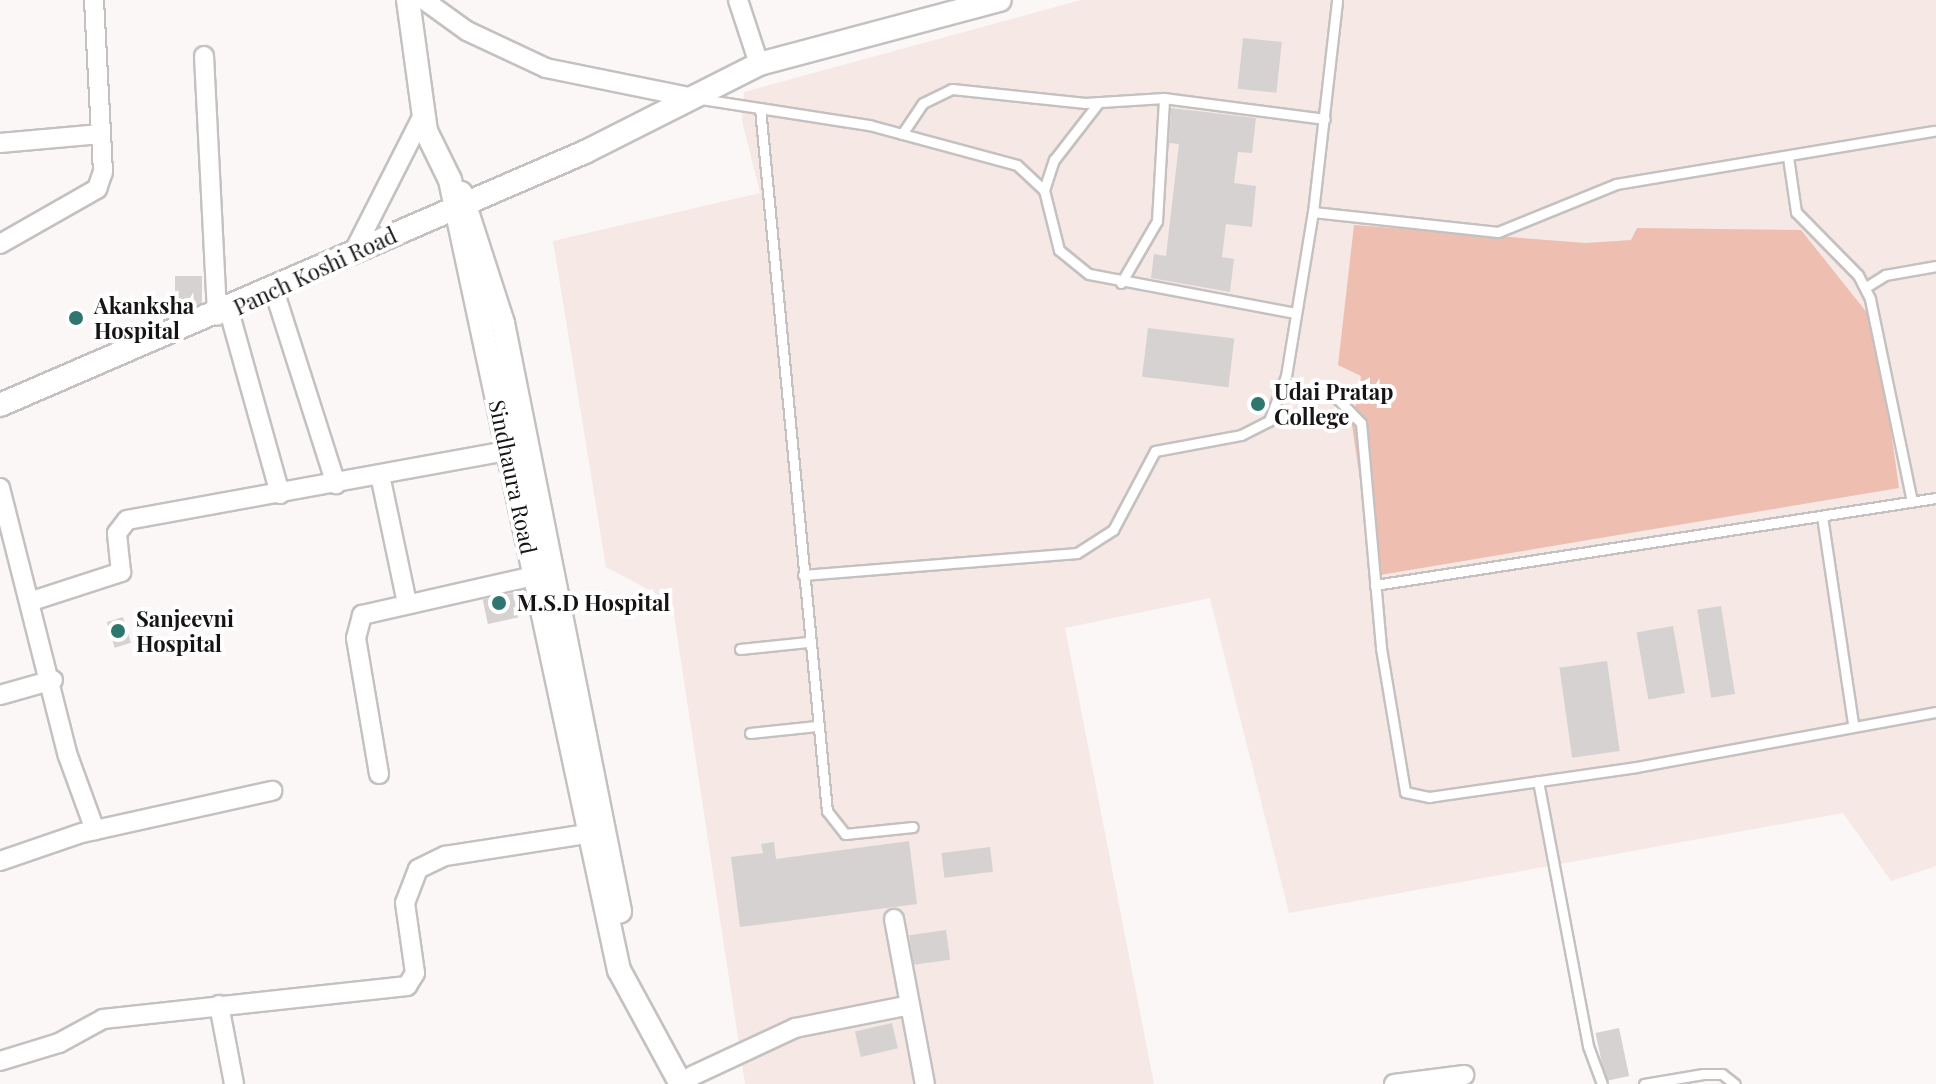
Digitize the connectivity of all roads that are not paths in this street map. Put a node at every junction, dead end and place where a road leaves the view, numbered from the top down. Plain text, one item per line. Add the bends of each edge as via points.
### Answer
1 (94, 0) edge
2 (408, 0) edge
3 (424, 0) edge
4 (738, 0) edge
5 (1000, 0) edge
6 (1337, 0) edge
7 (204, 56) dead end
8 (759, 64) junction
9 (694, 98) junction
10 (1164, 98) junction
11 (1099, 102) junction
12 (760, 108) junction
13 (423, 115) junction
14 (1325, 119) junction
15 (1934, 131) edge
16 (101, 134) junction
17 (902, 134) junction
18 (0, 143) edge
19 (1788, 157) junction
20 (1044, 190) junction
21 (461, 206) junction
22 (1313, 212) junction
23 (0, 244) edge
24 (352, 255) junction
25 (1936, 266) edge
26 (1121, 283) junction
27 (1866, 287) junction
28 (274, 290) junction
29 (1295, 313) junction
30 (223, 314) junction
31 (1282, 388) junction
32 (0, 405) edge
33 (508, 451) junction
34 (380, 475) junction
35 (336, 484) junction
36 (0, 488) edge
37 (280, 494) junction
38 (1936, 498) edge
39 (1912, 502) junction
40 (1822, 516) junction
41 (803, 575) junction
42 (533, 576) junction
43 (1375, 585) junction
44 (32, 601) junction
45 (407, 603) junction
46 (808, 642) junction
47 (740, 649) dead end
48 (53, 680) junction
49 (0, 695) edge
50 (1936, 712) edge
51 (1853, 724) junction
52 (817, 726) junction
53 (750, 733) dead end
54 (379, 774) dead end
55 (1538, 781) junction
56 (272, 791) dead end
57 (913, 827) dead end
58 (95, 830) junction
59 (587, 834) junction
60 (0, 861) edge
61 (894, 919) dead end
62 (219, 1005) junction
63 (910, 1005) junction
64 (0, 1061) edge
65 (1464, 1075) dead end
66 (690, 1081) edge
67 (234, 1084) edge
68 (925, 1084) edge
69 (1394, 1084) edge
70 (1602, 1084) edge
71 (1644, 1084) edge
72 (1735, 1084) edge

1 - 16 street
2 - 13 street, Sindhaura Road
3 - 9 street via 467,31 546,68
4 - 8 street
5 - 8 street, Panch Koshi Road
6 - 14 lane
7 - 30 street
8 - 9 street, Panch Koshi Road
9 - 12 lane
9 - 21 street, Panch Koshi Road
10 - 11 lane
10 - 14 lane
10 - 26 lane via 1157,221
11 - 17 lane via 952,89 923,103
11 - 20 lane via 1054,160
12 - 17 lane
12 - 41 lane
13 - 21 street, Sindhaura Road
13 - 24 street
14 - 22 lane
15 - 19 lane
16 - 18 street
16 - 23 street via 97,189
17 - 20 lane via 1017,165
19 - 22 lane via 1616,184 1498,232
19 - 27 lane via 1796,212
20 - 26 lane via 1059,250 1089,274
21 - 24 street, Panch Koshi Road
21 - 33 street, Sindhaura Road
21 - 66 street via 503,323 537,520 635,971
22 - 29 lane
24 - 28 street, Panch Koshi Road
25 - 27 lane via 1885,275
26 - 29 lane
27 - 39 lane
28 - 30 street, Panch Koshi Road
28 - 35 street
29 - 31 lane
30 - 32 street, Panch Koshi Road
30 - 37 street
31 - 41 lane via 1269,421 1255,430 1155,451 1113,530 1077,553
31 - 43 lane via 1334,395 1361,423
33 - 34 street
33 - 42 street, Sindhaura Road
34 - 35 street
34 - 45 street
35 - 37 street
36 - 44 street
37 - 44 street via 127,520 117,533 121,572
38 - 39 lane
39 - 40 lane
40 - 43 lane
40 - 51 lane
41 - 46 lane
42 - 45 street
42 - 59 street, Sindhaura Road
43 - 55 lane via 1405,792 1429,797
44 - 48 street
45 - 54 street via 375,608 356,626
46 - 47 lane
46 - 52 lane
48 - 49 street
48 - 58 street via 68,756
50 - 51 lane
51 - 55 lane
52 - 53 lane
52 - 57 lane via 831,826 855,835
55 - 70 lane via 1590,1057
56 - 58 street
58 - 60 street
59 - 62 street via 445,856 418,869 405,903 415,973 407,986
59 - 66 street, Sindhaura Road via 619,970
61 - 63 street
62 - 64 street via 93,1022 74,1037
62 - 67 street
63 - 66 street via 795,1028
63 - 68 street
65 - 69 street
71 - 72 lane via 1703,1074

